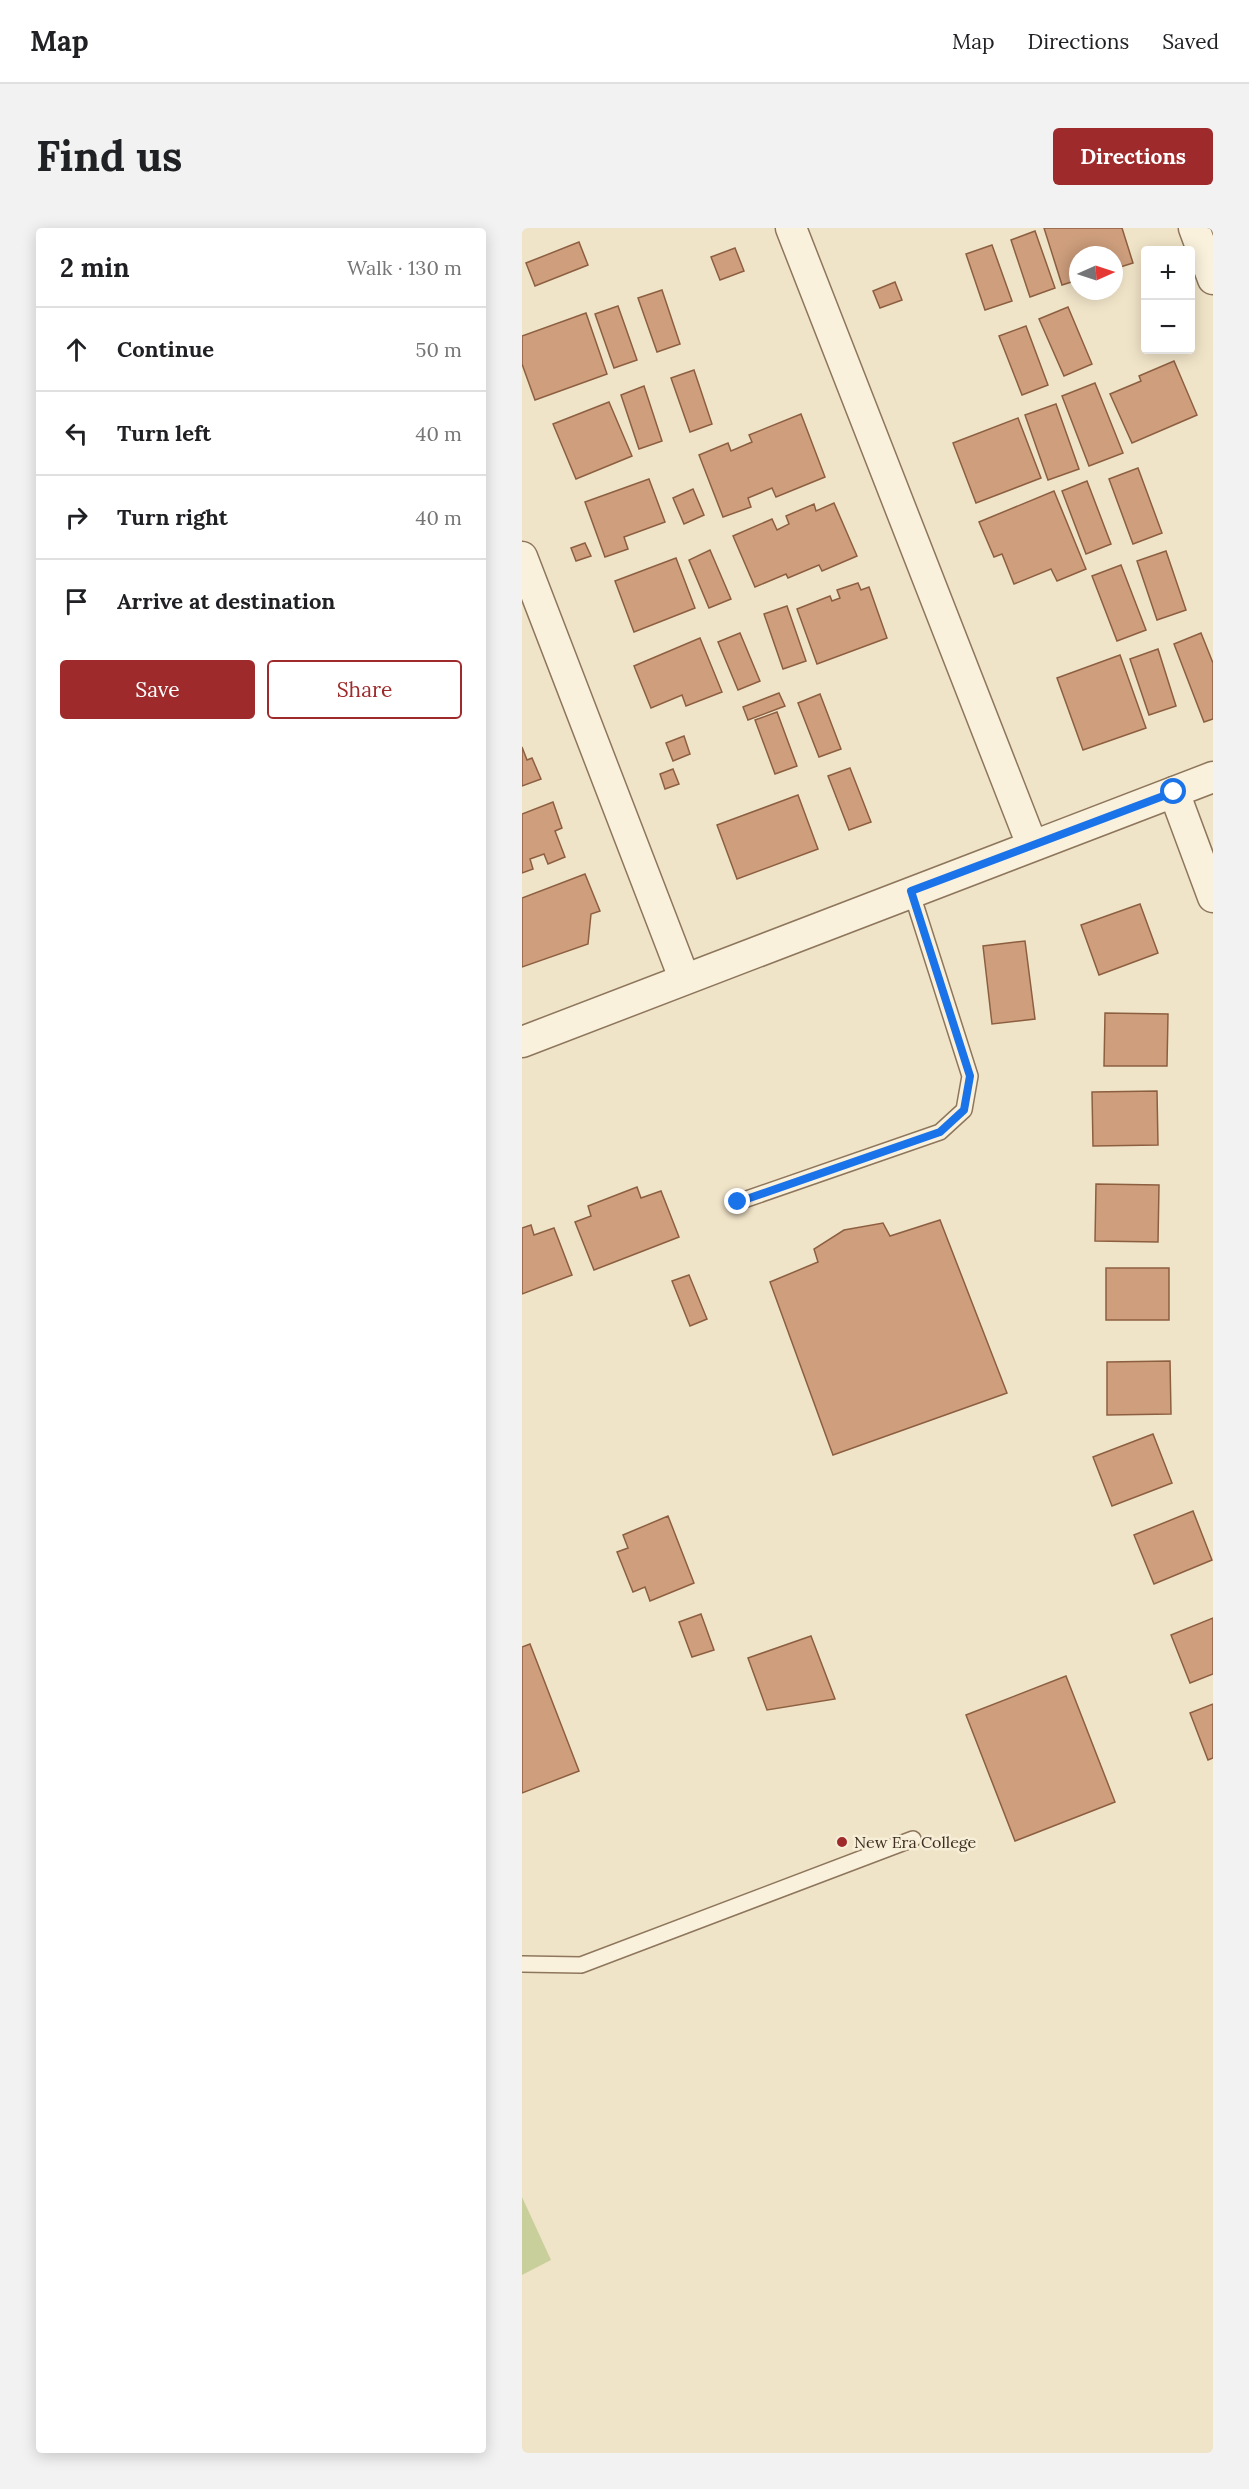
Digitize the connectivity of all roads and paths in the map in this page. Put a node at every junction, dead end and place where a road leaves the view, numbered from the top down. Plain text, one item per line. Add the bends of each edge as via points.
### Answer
1 (791, 228) edge
2 (1194, 228) edge
3 (1213, 279) edge
4 (522, 557) edge
5 (1213, 777) edge
6 (1174, 792) junction
7 (1032, 845) junction
8 (911, 891) junction
9 (1213, 897) edge
10 (684, 978) junction
11 (522, 1042) edge
12 (738, 1202) dead end
13 (913, 1839) dead end
14 (522, 1964) edge

1 - 7 street
2 - 3 street
4 - 10 street
5 - 6 street
6 - 7 street
6 - 9 street
7 - 8 street
8 - 10 street
8 - 12 lane via 970,1076 964,1110 940,1132
10 - 11 street
13 - 14 lane via 581,1965

